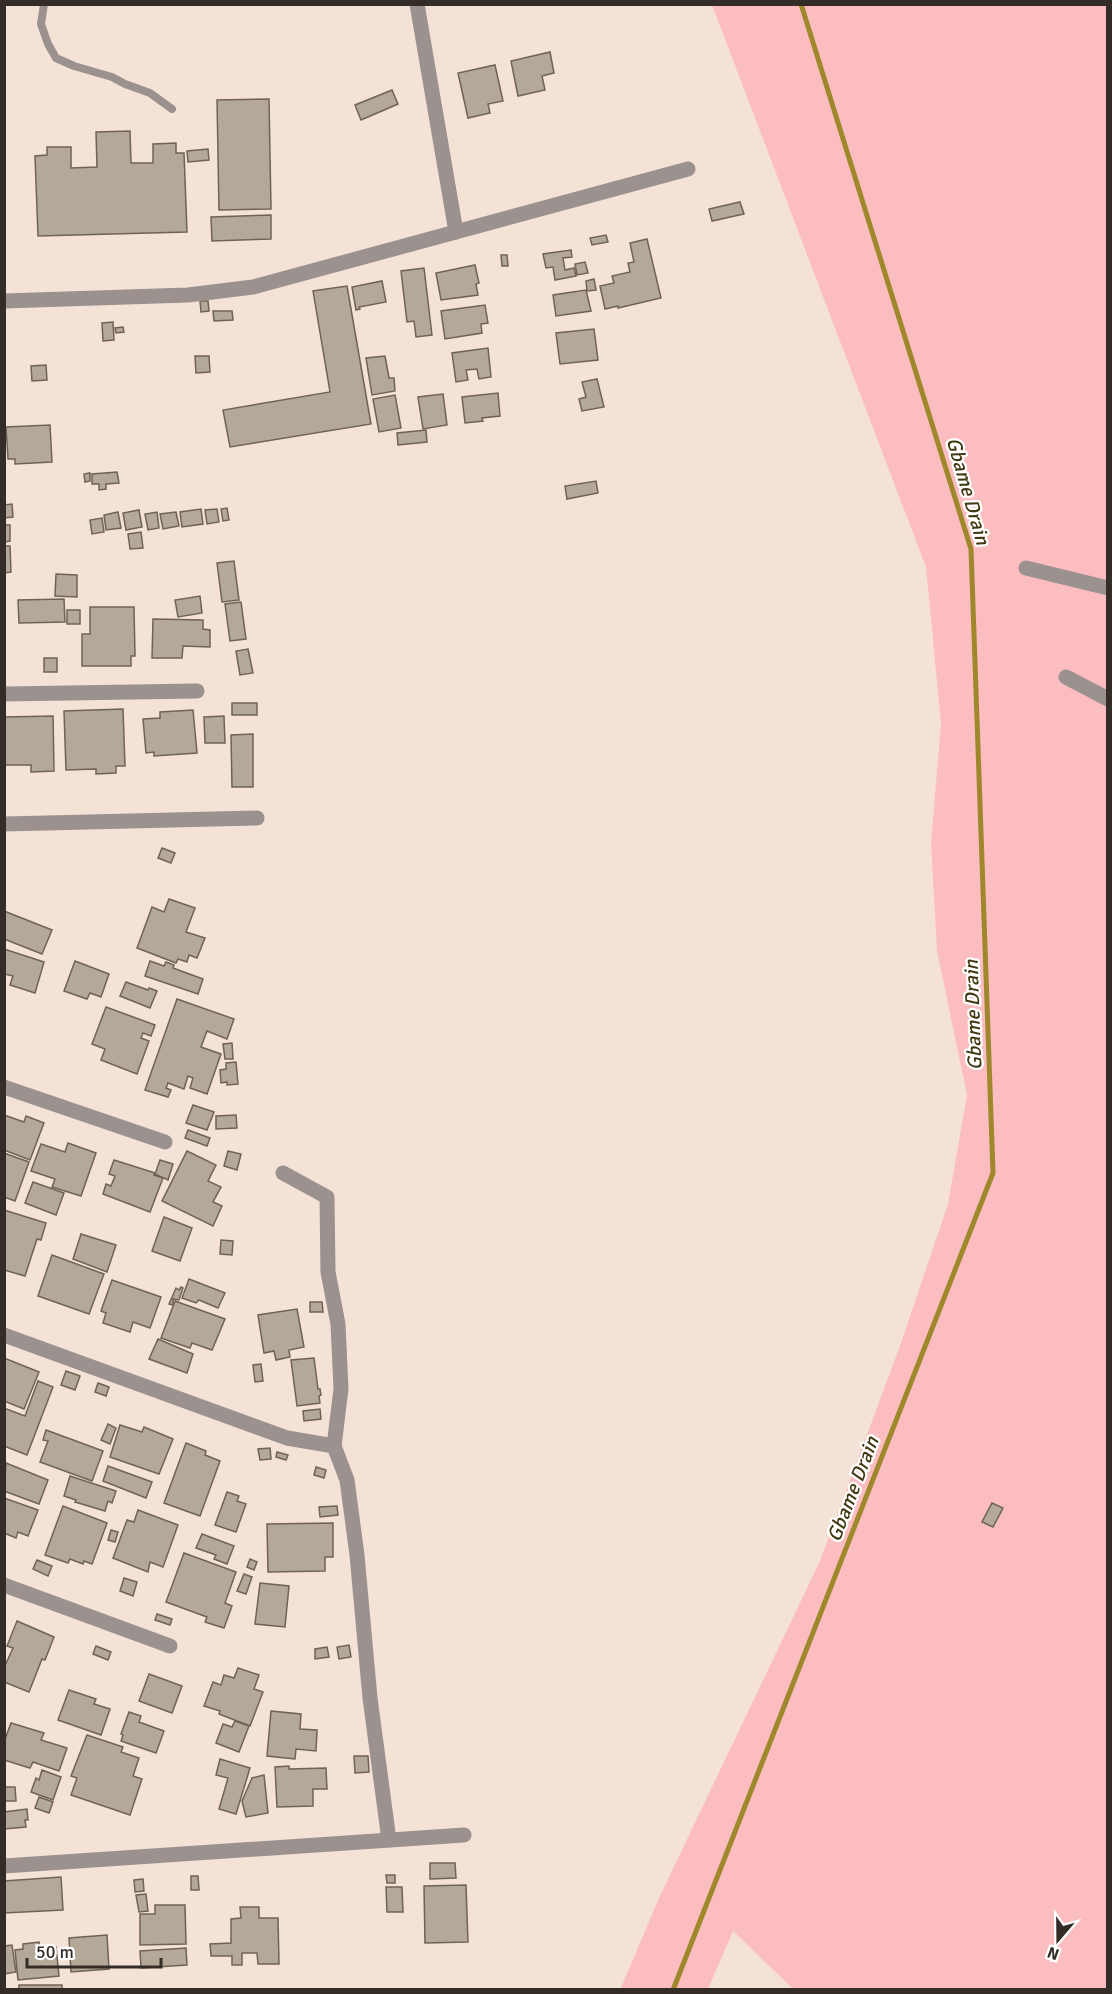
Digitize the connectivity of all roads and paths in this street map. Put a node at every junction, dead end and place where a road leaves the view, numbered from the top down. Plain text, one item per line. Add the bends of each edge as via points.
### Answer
1 (44, 4) edge
2 (417, 4) edge
3 (172, 109) dead end
4 (688, 169) dead end
5 (456, 232) junction
6 (4, 301) edge
7 (1026, 568) dead end
8 (1107, 588) edge
9 (1066, 677) dead end
10 (196, 691) dead end
11 (4, 694) edge
12 (1107, 699) edge
13 (257, 818) dead end
14 (4, 824) edge
15 (4, 1087) edge
16 (165, 1142) dead end
17 (283, 1173) dead end
18 (4, 1335) edge
19 (334, 1446) junction
20 (4, 1585) edge
21 (170, 1646) dead end
22 (464, 1835) dead end
23 (389, 1840) junction
24 (4, 1866) edge

1 - 3 lane via 42,24 56,58 150,93
2 - 5 street
4 - 5 street
5 - 6 street via 253,287 188,295
7 - 8 street
9 - 12 street
10 - 11 street
13 - 14 street
15 - 16 street
17 - 19 street via 327,1197 328,1272 338,1324 341,1389
18 - 19 street via 287,1438
19 - 23 street via 347,1480
20 - 21 street
22 - 23 street
23 - 24 street

